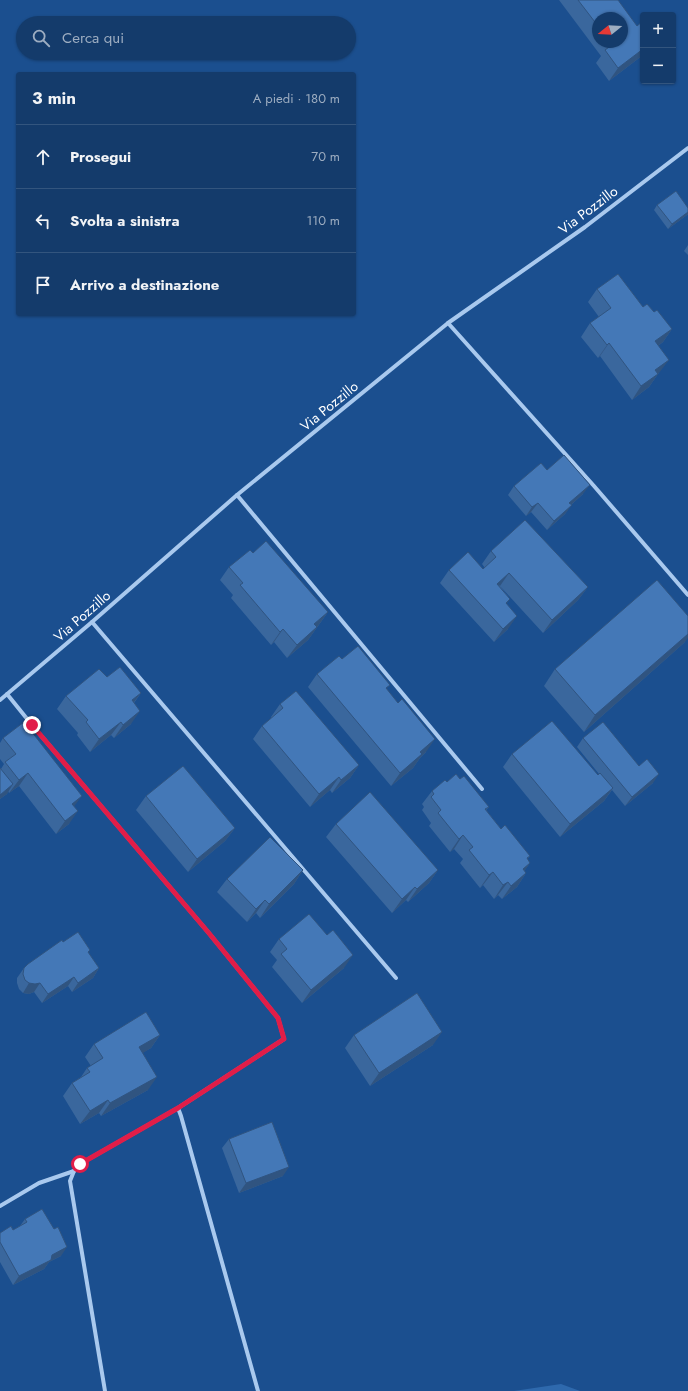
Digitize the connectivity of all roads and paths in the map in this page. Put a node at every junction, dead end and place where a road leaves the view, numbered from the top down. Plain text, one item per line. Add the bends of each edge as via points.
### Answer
1 (688, 148) edge
2 (448, 323) junction
3 (237, 495) junction
4 (688, 595) edge
5 (92, 622) junction
6 (7, 694) junction
7 (0, 700) edge
8 (482, 789) dead end
9 (396, 978) dead end
10 (178, 1108) junction
11 (74, 1171) junction
12 (0, 1206) edge
13 (105, 1391) edge
14 (258, 1391) edge

1 - 2 street, Via Pozzillo via 585,227
2 - 3 street, Via Pozzillo
2 - 4 street
3 - 5 street, Via Pozzillo
3 - 8 street
5 - 6 street, Via Pozzillo
5 - 9 street
6 - 7 street, Via Pozzillo
6 - 10 street via 278,1018 284,1039
10 - 11 street via 80,1164
10 - 14 street
11 - 12 street via 39,1183
11 - 13 street via 70,1181

